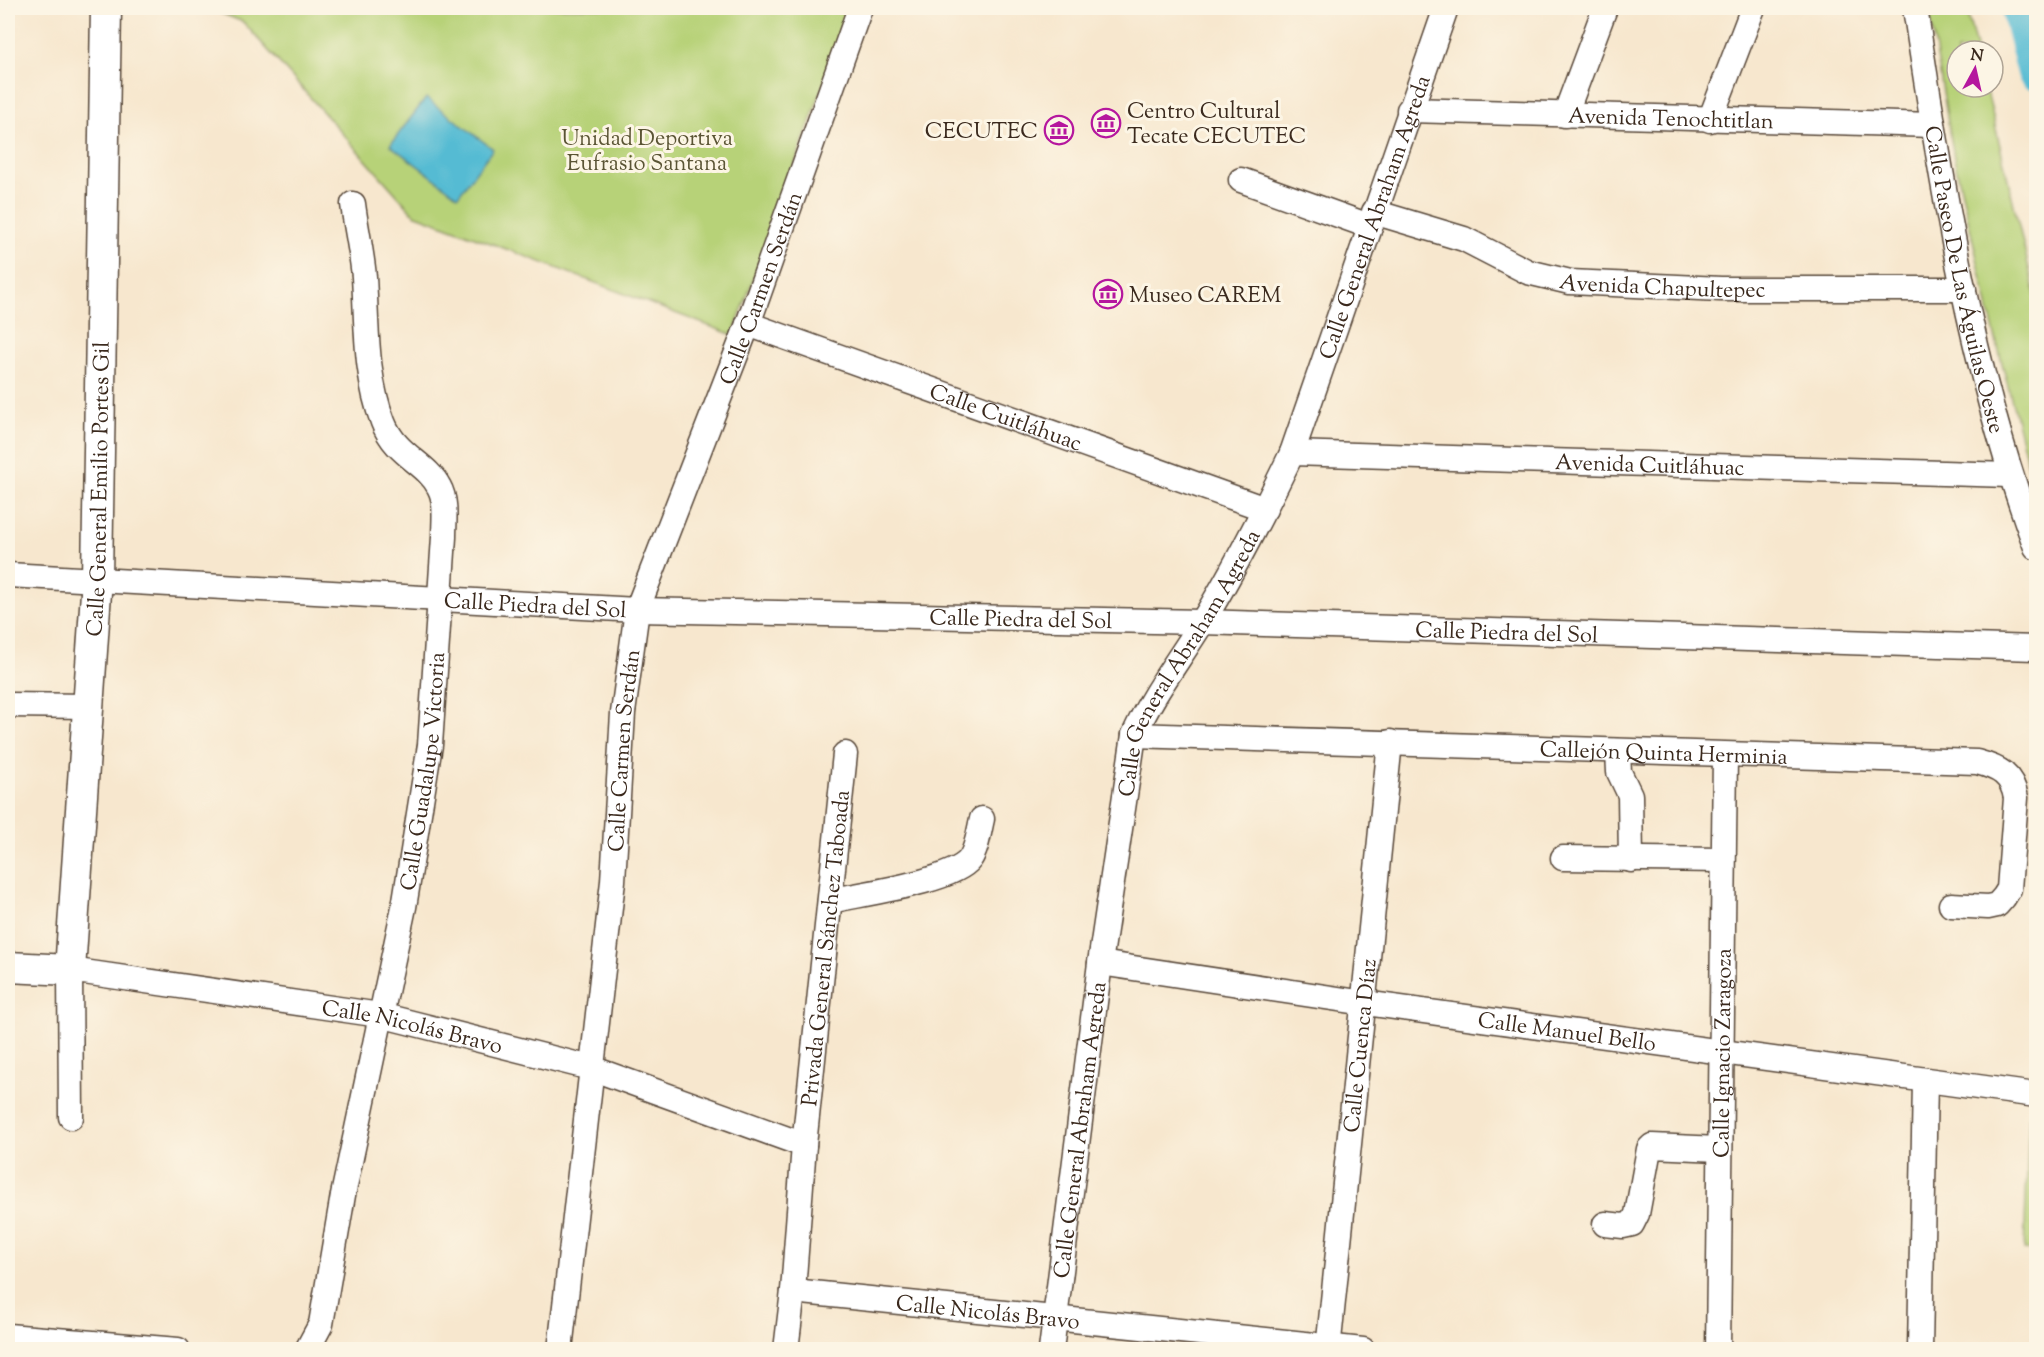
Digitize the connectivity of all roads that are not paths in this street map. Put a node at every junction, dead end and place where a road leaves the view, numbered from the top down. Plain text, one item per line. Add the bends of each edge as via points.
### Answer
1 (106, 8) edge
2 (860, 8) edge
3 (1446, 8) edge
4 (1605, 8) edge
5 (1753, 8) edge
6 (1916, 8) edge
7 (1409, 110) junction
8 (1565, 115) junction
9 (1710, 120) junction
10 (1933, 125) junction
11 (1242, 180) dead end
12 (353, 204) dead end
13 (1372, 219) junction
14 (1964, 289) junction
15 (748, 324) junction
16 (1292, 453) junction
17 (2010, 475) junction
18 (1265, 509) junction
19 (2037, 547) edge
20 (8, 574) edge
21 (97, 578) junction
22 (440, 600) junction
23 (637, 610) junction
24 (1202, 622) junction
25 (2037, 648) edge
26 (8, 705) edge
27 (88, 706) junction
28 (1134, 735) junction
29 (1390, 742) junction
30 (1618, 752) junction
31 (845, 754) dead end
32 (1725, 756) junction
33 (982, 819) dead end
34 (1563, 858) dead end
35 (1631, 860) junction
36 (1723, 860) junction
37 (830, 901) junction
38 (1951, 905) dead end
39 (1100, 963) junction
40 (8, 967) edge
41 (70, 970) junction
42 (1365, 1003) junction
43 (380, 1015) junction
44 (1719, 1052) junction
45 (591, 1068) junction
46 (1925, 1081) junction
47 (2037, 1095) edge
48 (71, 1117) dead end
49 (804, 1145) junction
50 (1719, 1149) junction
51 (1605, 1224) dead end
52 (793, 1291) junction
53 (1055, 1320) junction
54 (8, 1336) edge
55 (66, 1345) edge
56 (1328, 1348) edge
57 (178, 1350) edge
58 (307, 1350) edge
59 (560, 1350) edge
60 (786, 1350) edge
61 (1051, 1350) edge
62 (1363, 1350) edge
63 (1718, 1350) edge
64 (1920, 1350) edge

1 - 21 street, Calle General Emilio Portes Gil
2 - 15 street, Calle Carmen Serdán
3 - 7 street, Calle General Abraham Agreda
4 - 8 street
5 - 9 street
6 - 10 street, Calle Paseo De Las Águilas Oeste
7 - 8 street, Avenida Tenochtitlan
7 - 13 street, Calle General Abraham Agreda
8 - 9 street, Avenida Tenochtitlan
9 - 10 street, Avenida Tenochtitlan
10 - 14 street, Calle Paseo De Las Águilas Oeste
11 - 13 street, Avenida Chapultepec
12 - 22 street, Calle Guadalupe Victoria via 363,275 365,337 383,423 400,451 430,474 440,488
13 - 14 street, Avenida Chapultepec via 1457,237 1528,272 1569,282 1721,289
13 - 16 street, Calle General Abraham Agreda
14 - 17 street, Calle Paseo De Las Águilas Oeste
15 - 18 street, Calle Cuitláhuac
15 - 23 street, Calle Carmen Serdán
16 - 17 street, Avenida Cuitláhuac
16 - 18 street, Calle General Abraham Agreda
17 - 19 street, Calle Paseo De Las Águilas Oeste
18 - 24 street, Calle General Abraham Agreda
20 - 21 street, Calle Piedra del Sol
21 - 22 street, Calle Piedra del Sol
21 - 27 street, Calle General Emilio Portes Gil
22 - 23 street, Calle Piedra del Sol
22 - 43 street, Calle Guadalupe Victoria via 430,745 404,907
23 - 24 street, Calle Piedra del Sol
23 - 45 street, Calle Carmen Serdán via 623,712 613,881
24 - 25 street, Calle Piedra del Sol
24 - 28 street, Calle General Abraham Agreda
26 - 27 street
27 - 41 street, Calle General Emilio Portes Gil
28 - 29 street, Callejón Quinta Herminia
28 - 39 street, Calle General Abraham Agreda
29 - 30 street, Callejón Quinta Herminia
29 - 42 street, Calle Cuenca Díaz
30 - 32 street, Callejón Quinta Herminia
30 - 35 street via 1619,771 1630,795
31 - 37 street, Privada General Sánchez Taboada
32 - 36 street, Calle Ignacio Zaragoza
32 - 38 street, Callejón Quinta Herminia via 1977,762 2007,774 2016,798 2009,889 1997,904 1988,907
33 - 37 street via 970,858 959,868 886,891
34 - 35 street
35 - 36 street
36 - 44 street, Calle Ignacio Zaragoza
37 - 49 street, Privada General Sánchez Taboada
39 - 42 street, Calle Manuel Bello
39 - 53 street, Calle General Abraham Agreda
40 - 41 street, Calle Nicolás Bravo
41 - 43 street, Calle Nicolás Bravo
41 - 48 street
42 - 44 street, Calle Manuel Bello
42 - 56 street, Calle Cuenca Díaz
43 - 45 street, Calle Nicolás Bravo
43 - 58 street, Calle Guadalupe Victoria via 321,1324
44 - 46 street, Calle Manuel Bello
44 - 50 street, Calle Ignacio Zaragoza
45 - 49 street, Calle Nicolás Bravo
45 - 59 street, Calle Carmen Serdán
46 - 47 street, Calle Manuel Bello
46 - 64 street
49 - 52 street, Privada General Sánchez Taboada
50 - 51 street via 1652,1146 1648,1149 1632,1224
50 - 63 street, Calle Ignacio Zaragoza
52 - 53 street, Calle Nicolás Bravo
52 - 60 street, Privada General Sánchez Taboada
53 - 56 street, Calle Nicolás Bravo
53 - 61 street, Calle General Abraham Agreda
54 - 55 street
55 - 57 street
56 - 62 street, Calle Nicolás Bravo

